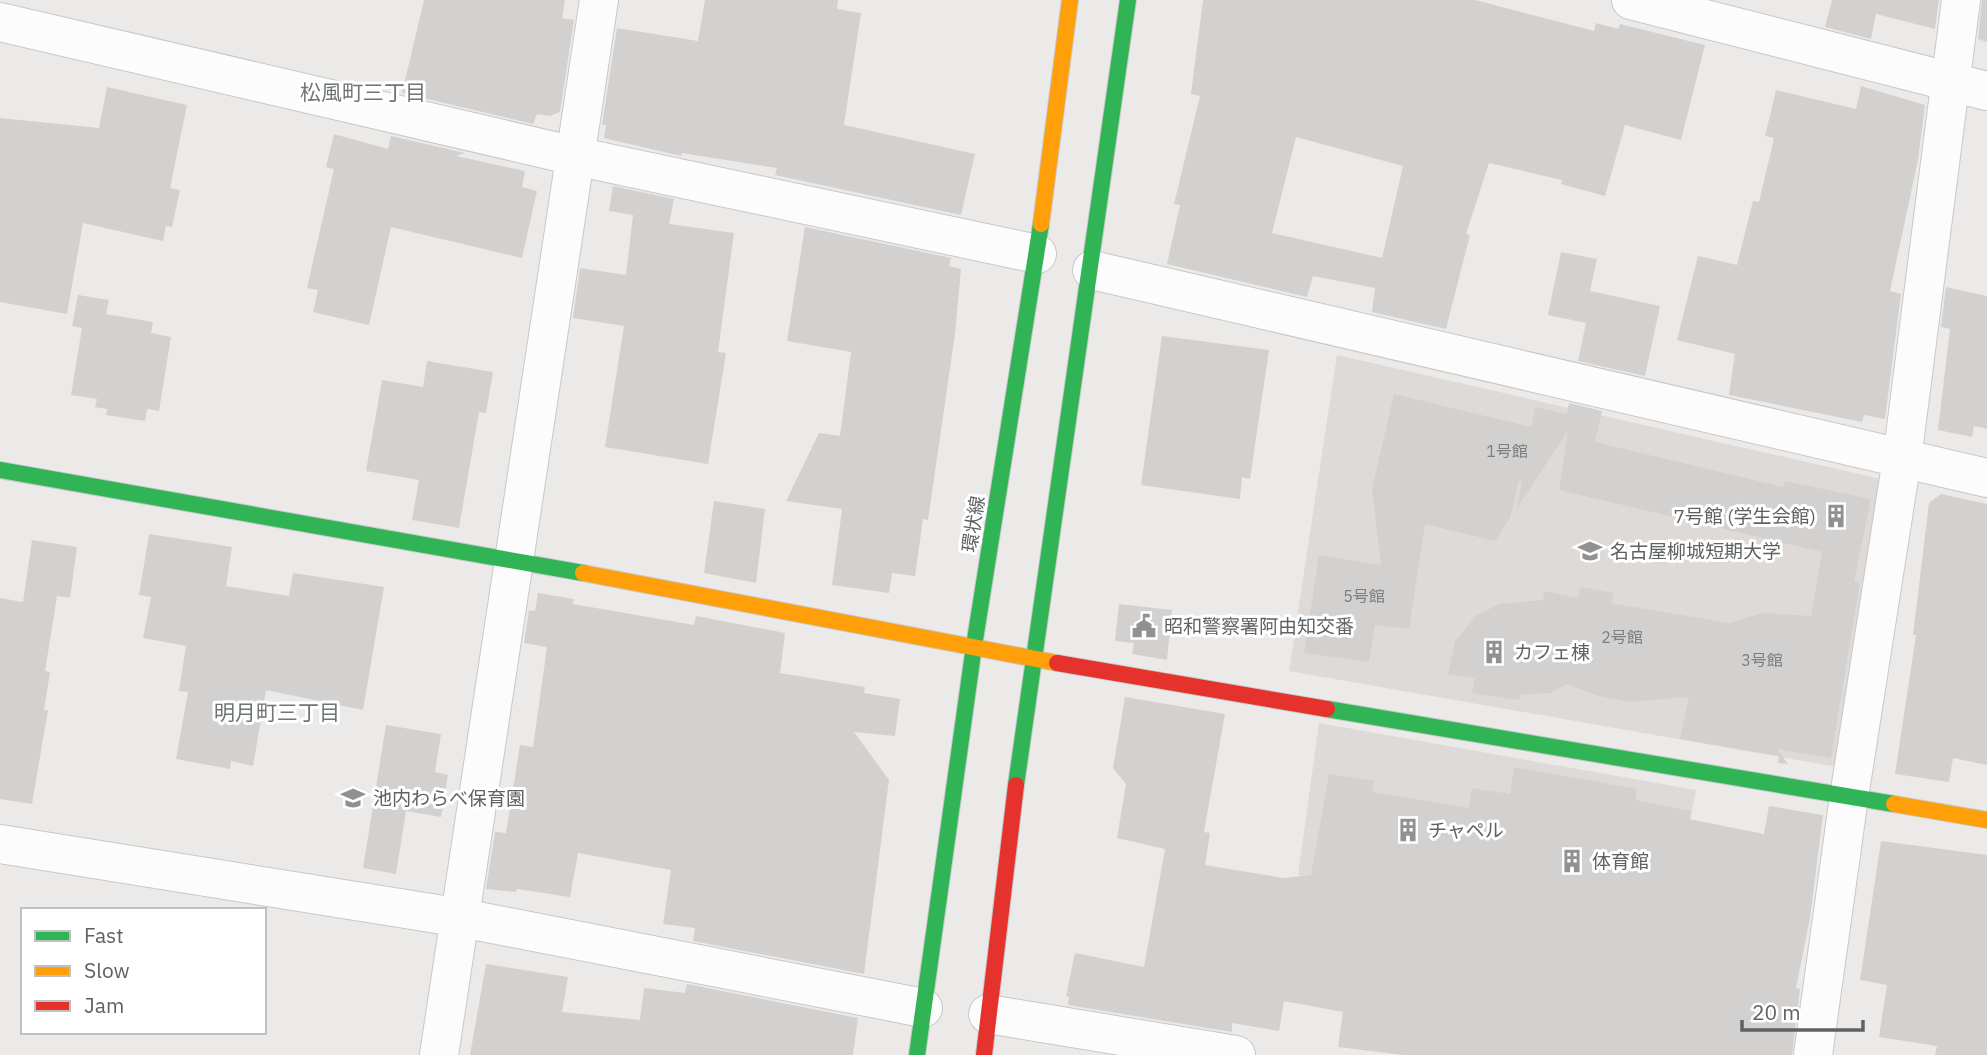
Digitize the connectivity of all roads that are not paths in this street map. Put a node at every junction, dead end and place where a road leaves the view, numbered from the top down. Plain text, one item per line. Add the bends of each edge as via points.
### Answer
1 (599, 0) edge
2 (1070, 0) edge
3 (1128, 0) edge
4 (1631, 0) edge
5 (1961, 0) edge
6 (0, 22) edge
7 (1949, 81) junction
8 (1987, 91) edge
9 (575, 156) junction
10 (1037, 254) junction
11 (1092, 270) junction
12 (1902, 459) junction
13 (0, 470) edge
14 (1987, 478) edge
15 (516, 560) junction
16 (974, 646) junction
17 (1034, 657) junction
18 (1849, 797) junction
19 (1987, 820) edge
20 (0, 844) edge
21 (462, 918) junction
22 (923, 1008) junction
23 (988, 1014) junction
24 (439, 1055) edge
25 (917, 1055) edge
26 (984, 1055) edge
27 (1236, 1055) edge
28 (1813, 1055) edge

1 - 9 street
2 - 10 main road, 環状線
3 - 11 main road
4 - 7 street
5 - 7 street
6 - 9 street
7 - 8 street
7 - 12 street
9 - 10 street
9 - 15 street
10 - 16 main road, 環状線
11 - 12 street
11 - 17 main road
12 - 14 street
12 - 18 street
13 - 15 main road
15 - 16 main road
15 - 21 street
16 - 17 main road
16 - 22 main road, 環状線
17 - 18 main road
17 - 23 main road
18 - 19 main road
18 - 28 street
20 - 21 street
21 - 22 street
21 - 24 street
22 - 25 main road, 環状線
23 - 26 main road
23 - 27 street

